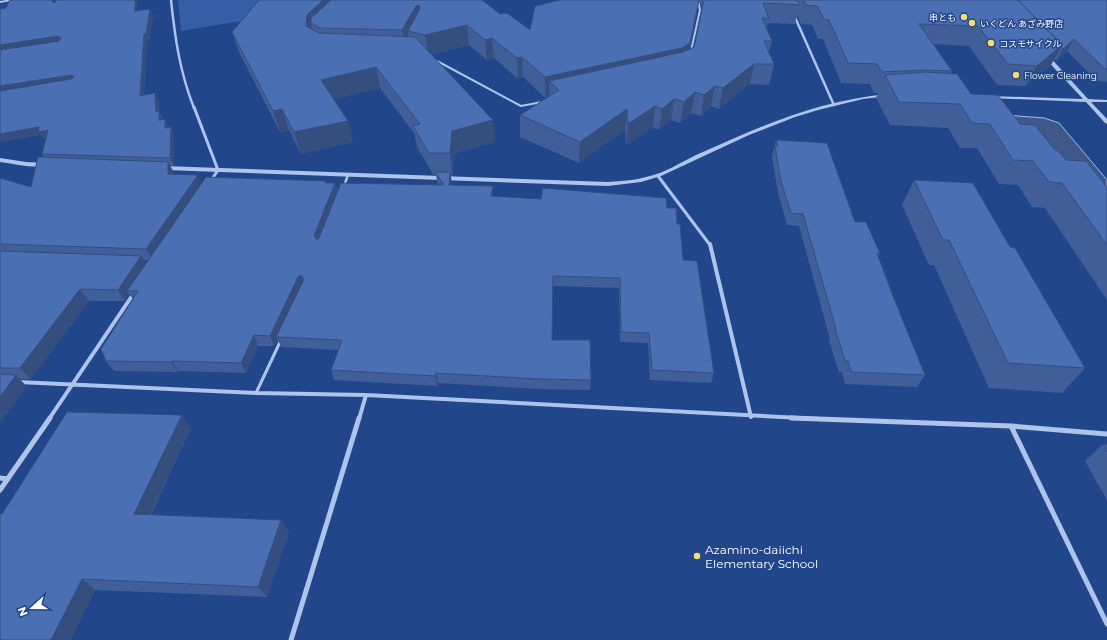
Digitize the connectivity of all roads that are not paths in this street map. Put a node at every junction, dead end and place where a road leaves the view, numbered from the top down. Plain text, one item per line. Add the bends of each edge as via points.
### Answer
1 (15, 0) edge
2 (171, 0) edge
3 (698, 0) edge
4 (0, 2) edge
5 (794, 14) edge
6 (1044, 52) edge
7 (690, 57) edge
8 (432, 58) edge
9 (894, 95) edge
10 (985, 97) edge
11 (1087, 101) junction
12 (1107, 101) edge
13 (544, 102) edge
14 (833, 102) junction
15 (1107, 122) edge
16 (0, 160) edge
17 (50, 165) edge
18 (154, 168) edge
19 (218, 170) junction
20 (348, 175) junction
21 (658, 176) junction
22 (205, 189) edge
23 (343, 190) edge
24 (136, 291) edge
25 (282, 337) edge
26 (15, 382) edge
27 (74, 384) junction
28 (256, 392) junction
29 (366, 395) junction
30 (751, 417) junction
31 (1011, 426) junction
32 (1107, 434) edge
33 (0, 478) edge
34 (8, 479) junction
35 (0, 490) edge
36 (1107, 624) edge
37 (291, 640) edge

1 - 4 street
2 - 19 street via 175,42 184,82
3 - 7 lane via 700,10
5 - 14 street
6 - 11 street
8 - 13 lane via 521,106
9 - 14 street via 866,96
10 - 11 street
11 - 12 street
11 - 15 street
14 - 21 street via 702,154
16 - 17 street
18 - 19 street
19 - 20 street
19 - 22 street
20 - 21 street via 608,184
20 - 23 lane
21 - 30 street via 711,246
24 - 27 street
25 - 28 lane
26 - 27 street
27 - 28 street
27 - 34 street
28 - 29 street
29 - 30 street
29 - 37 street
30 - 31 street
31 - 32 street
31 - 36 street
33 - 34 street
34 - 35 street

